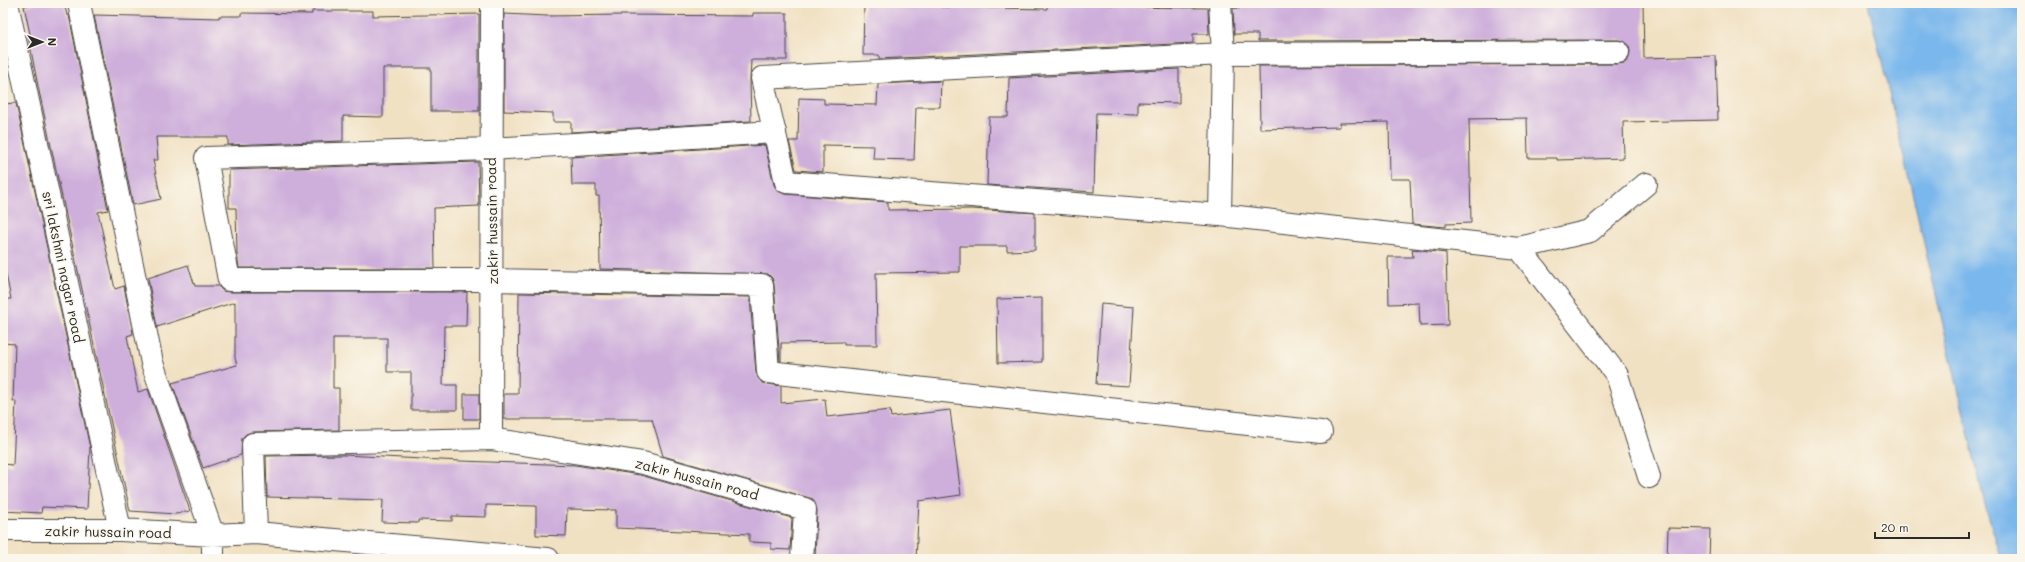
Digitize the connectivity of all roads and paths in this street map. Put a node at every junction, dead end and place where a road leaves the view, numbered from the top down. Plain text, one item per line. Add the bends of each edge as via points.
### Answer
1 (7, 3) edge
2 (79, 3) edge
3 (492, 3) edge
4 (1220, 3) edge
5 (1618, 52) dead end
6 (1223, 54) junction
7 (775, 132) junction
8 (491, 149) junction
9 (1646, 184) dead end
10 (1220, 215) junction
11 (1519, 248) junction
12 (493, 280) junction
13 (1321, 432) dead end
14 (491, 439) junction
15 (1649, 477) dead end
16 (3, 530) edge
17 (120, 530) junction
18 (256, 533) junction
19 (213, 535) junction
20 (213, 559) edge
21 (548, 559) edge
22 (802, 559) edge

1 - 17 street, sri lakshmi nagar road
2 - 19 street via 152,363
3 - 8 street, zakir hussain road
4 - 6 street
5 - 6 street
6 - 7 street via 762,78
6 - 10 street
7 - 8 street
7 - 10 street via 786,182
8 - 12 street, zakir hussain road
8 - 12 street via 206,158 229,280
9 - 11 street via 1590,231
10 - 11 street
11 - 15 street via 1617,375
12 - 13 street via 762,285 768,372
12 - 14 street, zakir hussain road
14 - 18 street, zakir hussain road via 253,444
14 - 22 street, zakir hussain road via 643,462 805,509
16 - 17 street, zakir hussain road
17 - 19 street, zakir hussain road
18 - 19 street, zakir hussain road
18 - 21 street, zakir hussain road
19 - 20 street

